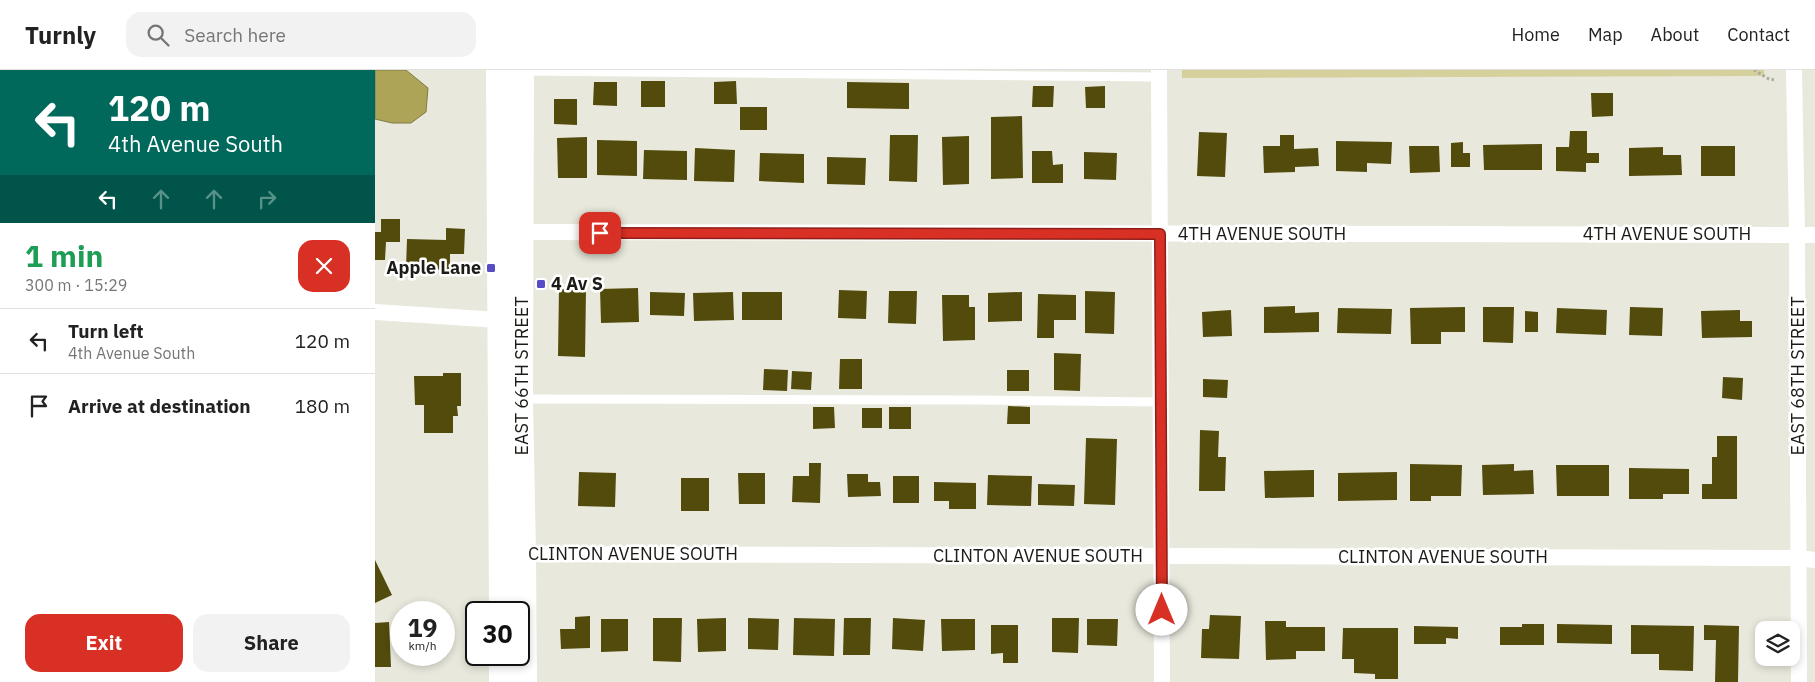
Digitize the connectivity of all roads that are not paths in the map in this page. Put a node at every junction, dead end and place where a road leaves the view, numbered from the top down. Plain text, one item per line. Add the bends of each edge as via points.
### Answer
1 (498, 70) edge
2 (1794, 70) edge
3 (522, 71) edge
4 (1159, 74) edge
5 (498, 232) junction
6 (522, 233) junction
7 (1160, 234) junction
8 (1797, 234) junction
9 (1815, 235) edge
10 (375, 312) edge
11 (499, 320) junction
12 (521, 399) junction
13 (1161, 402) junction
14 (501, 554) junction
15 (524, 554) junction
16 (1161, 556) junction
17 (1798, 558) junction
18 (1815, 560) edge
19 (501, 601) edge
20 (501, 666) edge
21 (501, 682) edge
22 (525, 682) edge
23 (1162, 682) edge
24 (1799, 682) edge

1 - 5 main road, EAST 66TH STREET
2 - 8 street, EAST 68TH STREET
3 - 4 lane
3 - 6 main road, EAST 66TH STREET
4 - 7 street
5 - 6 street, 4TH AVENUE SOUTH
5 - 11 main road, EAST 66TH STREET
6 - 7 street, 4TH AVENUE SOUTH
6 - 12 main road, EAST 66TH STREET
7 - 8 street, 4TH AVENUE SOUTH
7 - 13 street
8 - 9 street, 4TH AVENUE SOUTH
8 - 17 street, EAST 68TH STREET
10 - 11 street
11 - 14 main road, EAST 66TH STREET
12 - 13 lane
12 - 15 main road, EAST 66TH STREET
13 - 16 street
14 - 15 street, CLINTON AVENUE SOUTH
14 - 19 main road, EAST 66TH STREET
15 - 16 street, CLINTON AVENUE SOUTH
15 - 22 main road, EAST 66TH STREET
16 - 17 street, CLINTON AVENUE SOUTH
16 - 23 street
17 - 18 street, CLINTON AVENUE SOUTH
17 - 24 street, EAST 68TH STREET
20 - 21 main road

